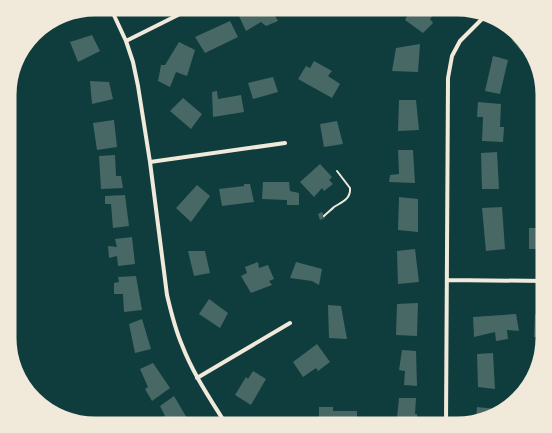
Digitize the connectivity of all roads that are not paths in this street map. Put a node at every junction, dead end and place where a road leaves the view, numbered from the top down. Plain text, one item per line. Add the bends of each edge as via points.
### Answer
1 (113, 14) edge
2 (180, 14) edge
3 (483, 18) edge
4 (126, 41) junction
5 (285, 143) dead end
6 (150, 162) junction
7 (448, 280) junction
8 (538, 281) edge
9 (290, 323) dead end
10 (197, 378) junction
11 (223, 419) edge
12 (446, 419) edge

1 - 4 street
2 - 4 street
3 - 7 street via 460,41 452,56 448,78
4 - 6 street via 138,86
5 - 6 street
6 - 10 street via 172,316 181,344
7 - 8 street
7 - 12 street
9 - 10 street
10 - 11 street

